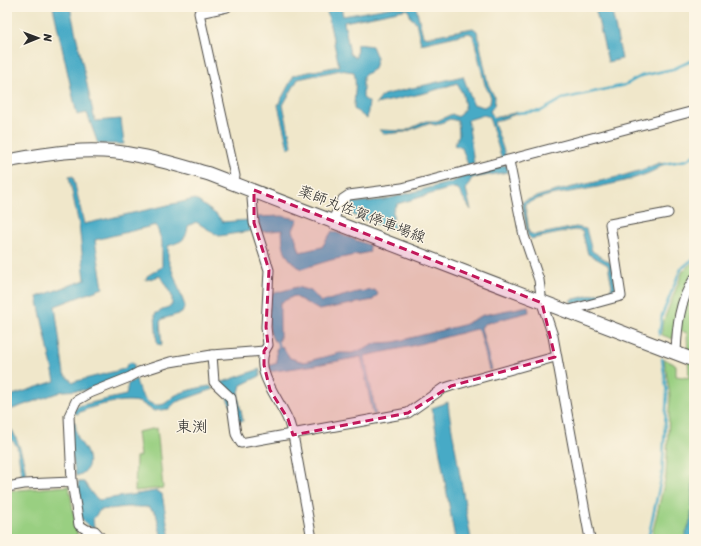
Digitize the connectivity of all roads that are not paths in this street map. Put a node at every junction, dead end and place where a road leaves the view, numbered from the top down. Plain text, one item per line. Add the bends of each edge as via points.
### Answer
1 (228, 7) edge
2 (694, 111) edge
3 (7, 162) edge
4 (505, 162) junction
5 (233, 182) junction
6 (254, 190) junction
7 (668, 213) dead end
8 (333, 220) junction
9 (694, 279) edge
10 (542, 303) junction
11 (565, 311) junction
12 (264, 351) junction
13 (212, 355) junction
14 (555, 357) junction
15 (684, 357) edge
16 (293, 435) junction
17 (72, 482) junction
18 (7, 487) edge
19 (102, 539) edge
20 (312, 539) edge
21 (590, 539) edge

1 - 5 street via 200,13 235,176
2 - 4 street
3 - 5 main road, 薬師丸佐賀停車場線 via 39,155 80,151 134,154
4 - 8 street via 472,168 402,188 349,195 343,199
4 - 10 street via 524,236 539,280
5 - 6 main road, 薬師丸佐賀停車場線
6 - 8 main road, 薬師丸佐賀停車場線
6 - 12 street via 254,226 269,270 266,327 268,345
7 - 11 street via 610,224 621,296
8 - 10 main road, 薬師丸佐賀停車場線
9 - 15 street via 686,290 677,325
10 - 11 main road, 薬師丸佐賀停車場線
10 - 14 street
11 - 15 main road, 薬師丸佐賀停車場線
12 - 13 street
12 - 16 street via 264,369 270,390 288,419
13 - 16 street via 214,382 231,398 236,434 241,443
13 - 17 street via 170,362 90,392 76,401 69,416
14 - 16 street via 451,386 408,413
14 - 21 street via 564,390
16 - 20 street
17 - 18 street
17 - 19 street via 80,525

